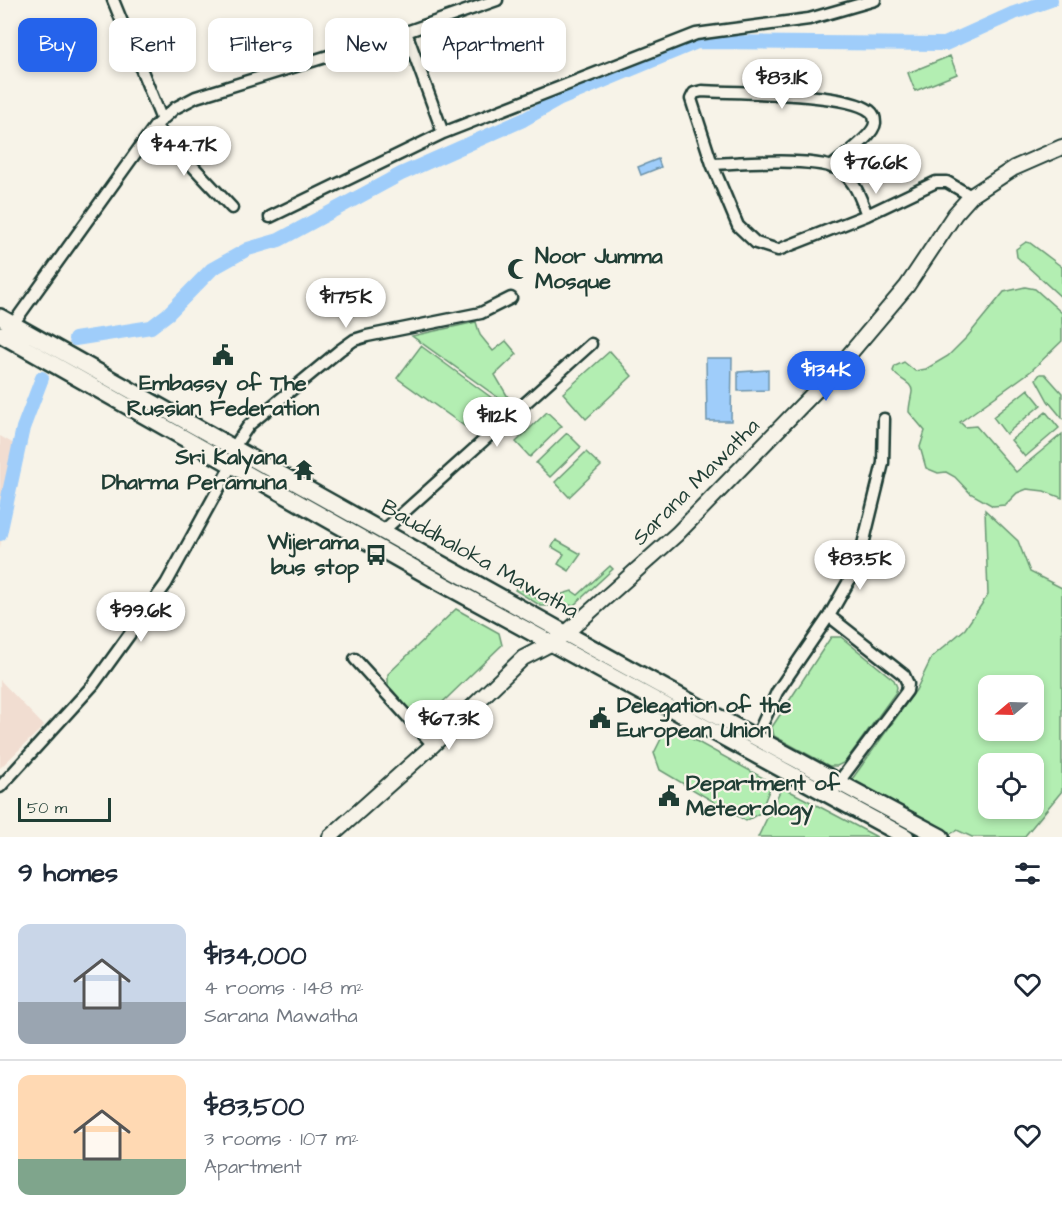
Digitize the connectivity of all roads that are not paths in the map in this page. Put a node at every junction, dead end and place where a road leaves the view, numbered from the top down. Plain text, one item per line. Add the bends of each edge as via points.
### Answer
1 (113, 0) edge
2 (497, 0) edge
3 (875, 0) edge
4 (409, 31) edge
5 (409, 40) edge
6 (325, 57) edge
7 (159, 123) junction
8 (443, 133) junction
9 (1062, 147) edge
10 (712, 164) junction
11 (831, 167) junction
12 (971, 196) junction
13 (232, 208) dead end
14 (867, 214) junction
15 (270, 217) dead end
16 (511, 298) dead end
17 (7, 320) edge
18 (0, 334) edge
19 (591, 344) dead end
20 (884, 419) dead end
21 (234, 447) junction
22 (231, 464) junction
23 (383, 531) junction
24 (829, 616) junction
25 (566, 633) junction
26 (552, 643) junction
27 (356, 659) dead end
28 (756, 738) junction
29 (433, 745) junction
30 (0, 787) edge
31 (835, 789) junction
32 (330, 837) edge
33 (906, 837) edge
34 (941, 837) edge

1 - 7 street
2 - 4 street
3 - 8 street via 809,19 696,34
5 - 8 street
6 - 7 street via 196,97 175,108
7 - 13 street
7 - 17 street
8 - 15 street
9 - 12 street, Sarana Mawatha via 1014,168
10 - 11 street via 799,161
10 - 11 street via 691,99 694,93 702,91 831,98 868,109 874,115 875,125 870,135
10 - 14 street via 738,225 756,243 778,250
11 - 14 street via 841,171 859,192
12 - 14 street via 947,182 936,182
12 - 25 street, Sarana Mawatha via 907,286 837,369 676,534
16 - 21 street via 481,313 354,340 249,425
17 - 21 main road, Bauddhaloka Mawatha
18 - 22 main road, Bauddhaloka Mawatha
19 - 23 street
20 - 24 street via 883,463 858,565
21 - 23 main road, Bauddhaloka Mawatha
22 - 26 main road, Bauddhaloka Mawatha
22 - 30 street via 166,584 93,685
23 - 25 main road, Bauddhaloka Mawatha
24 - 28 street via 777,692
24 - 31 street via 903,675 908,684 907,692
25 - 26 street, Sarana Mawatha
25 - 28 main road, Bauddhaloka Mawatha
26 - 29 street, Sarana Mawatha via 523,658
26 - 31 main road, Bauddhaloka Mawatha
27 - 29 street
28 - 31 main road, Bauddhaloka Mawatha
29 - 32 street, Sarana Mawatha
31 - 33 main road, Bauddhaloka Mawatha
31 - 34 main road, Bauddhaloka Mawatha

